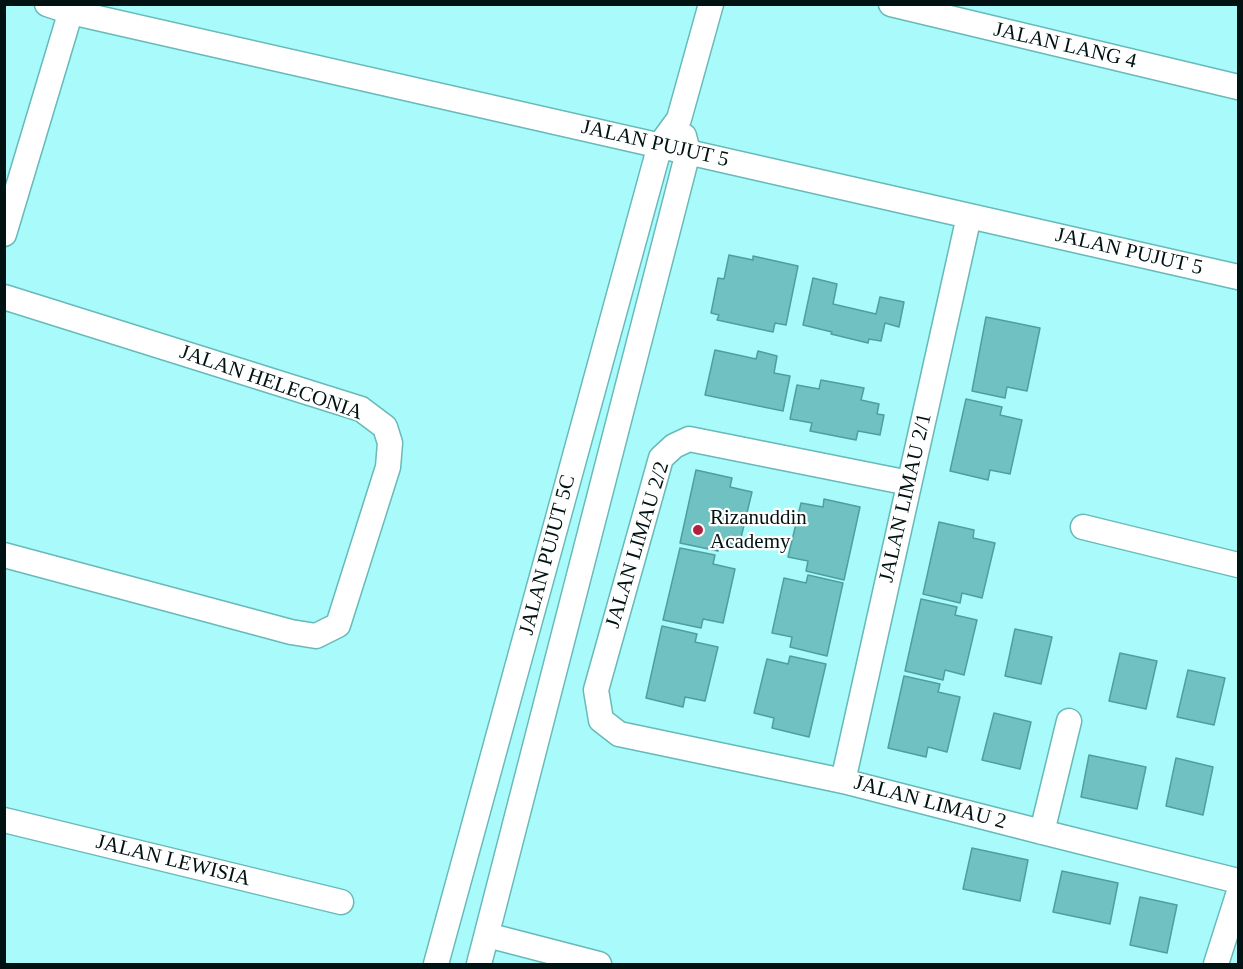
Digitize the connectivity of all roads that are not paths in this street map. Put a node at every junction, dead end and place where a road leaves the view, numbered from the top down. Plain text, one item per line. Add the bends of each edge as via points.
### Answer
1 (47, 4) edge
2 (711, 4) edge
3 (891, 4) edge
4 (72, 8) edge
5 (1239, 87) edge
6 (679, 120) junction
7 (660, 145) junction
8 (688, 152) junction
9 (8, 203) edge
10 (969, 216) junction
11 (4, 234) edge
12 (1239, 277) edge
13 (4, 297) edge
14 (909, 483) junction
15 (1083, 527) dead end
16 (4, 555) edge
17 (1239, 565) edge
18 (1069, 721) dead end
19 (619, 734) joint
20 (843, 781) junction
21 (4, 820) edge
22 (1042, 832) junction
23 (1239, 881) edge
24 (1239, 894) edge
25 (341, 902) dead end
26 (487, 935) junction
27 (436, 964) edge
28 (478, 964) edge
29 (599, 964) edge
30 (1216, 964) edge

1 - 4 street, JALAN PUJUT 5
2 - 6 street
3 - 5 street, JALAN LANG 4
4 - 7 street, JALAN PUJUT 5
4 - 9 street
6 - 7 street
6 - 8 street
7 - 8 street, JALAN PUJUT 5
7 - 27 street, JALAN PUJUT 5C
8 - 10 street, JALAN PUJUT 5
8 - 26 street, JALAN PUJUT 5C
9 - 11 street
10 - 12 street, JALAN PUJUT 5
10 - 14 street, JALAN LIMAU 2/1
13 - 16 street, JALAN HELECONIA via 361,409 385,427 390,442 388,467 338,625 316,636
14 - 19 street, JALAN LIMAU 2/2 via 689,439 660,458 596,690 601,720
14 - 20 street, JALAN LIMAU 2/1
15 - 17 street
18 - 22 street
19 - 20 street, JALAN LIMAU 2
20 - 22 street, JALAN LIMAU 2
21 - 25 street, JALAN LEWISIA
22 - 23 street, JALAN LIMAU 2
24 - 30 street
26 - 28 street, JALAN PUJUT 5C
26 - 29 street

